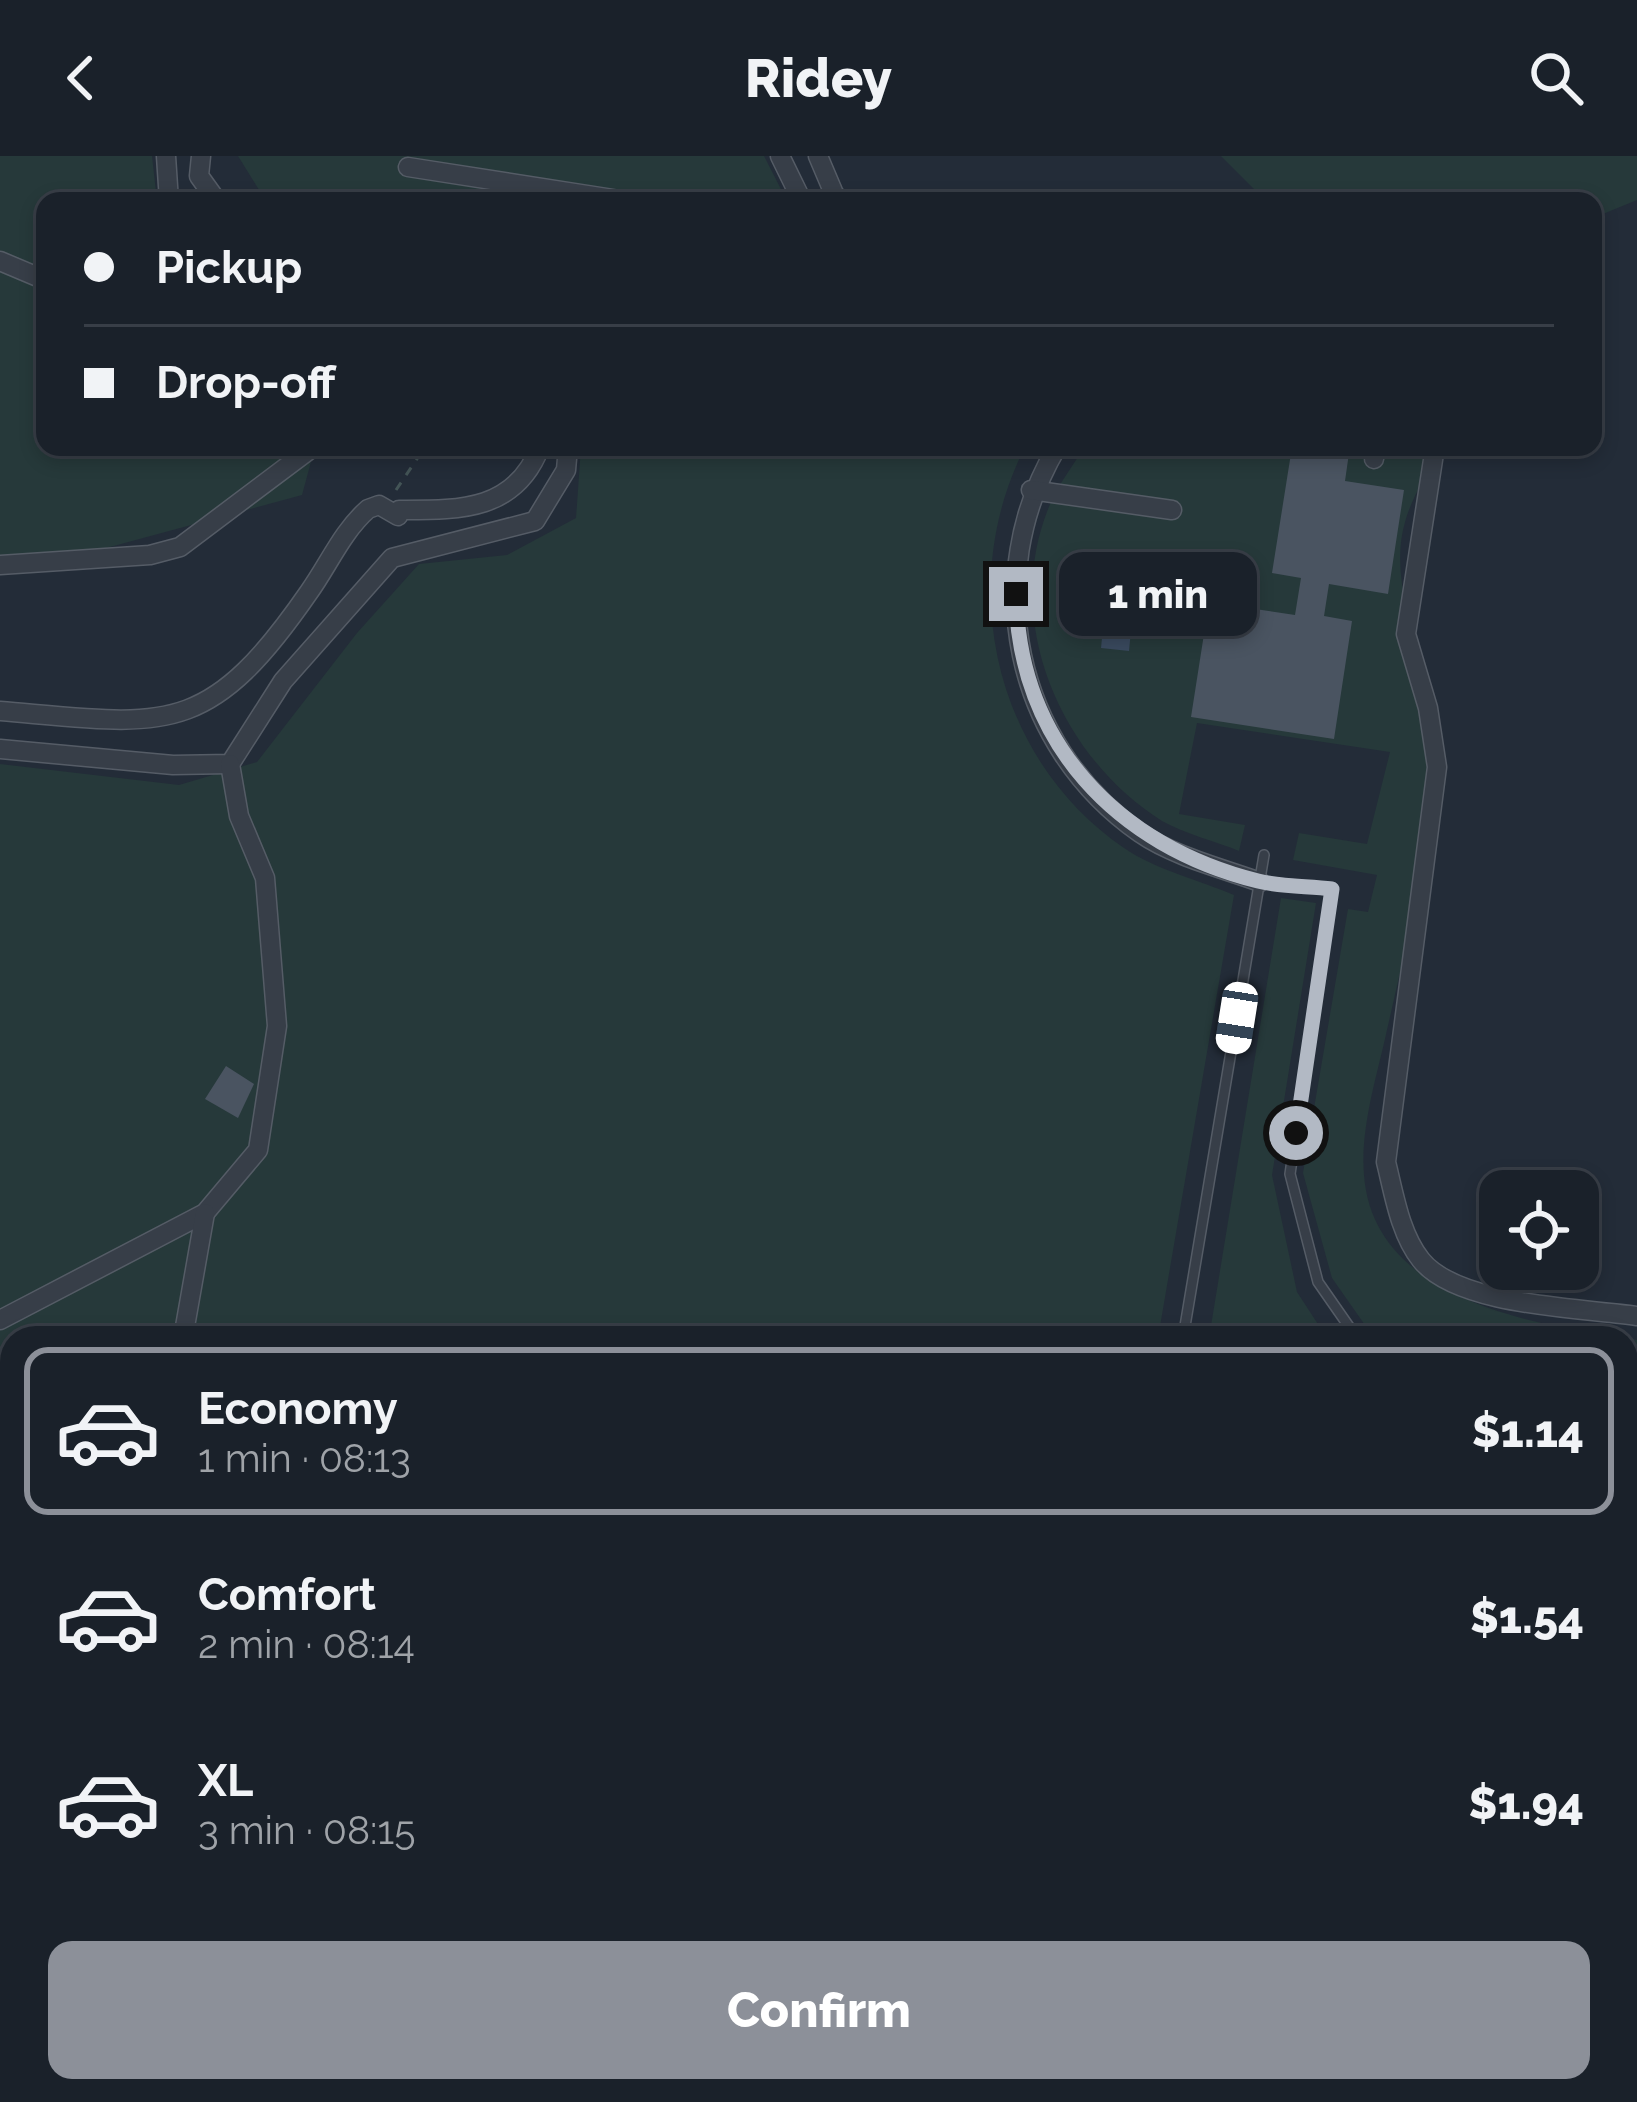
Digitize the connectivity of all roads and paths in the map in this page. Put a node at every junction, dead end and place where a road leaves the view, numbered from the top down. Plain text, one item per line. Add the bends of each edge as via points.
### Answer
1 (166, 156) edge
2 (201, 156) edge
3 (780, 156) edge
4 (818, 156) edge
5 (408, 166) dead end
6 (168, 192) edge
7 (211, 192) edge
8 (570, 192) edge
9 (798, 192) edge
10 (833, 192) edge
11 (0, 261) edge
12 (36, 276) edge
13 (302, 456) edge
14 (417, 456) edge
15 (535, 456) edge
16 (567, 456) edge
17 (1052, 456) edge
18 (1434, 456) edge
19 (1031, 490) junction
20 (1172, 510) dead end
21 (398, 516) junction
22 (0, 565) edge
23 (0, 711) edge
24 (0, 749) edge
25 (230, 764) junction
26 (1264, 855) dead end
27 (1260, 882) junction
28 (205, 1213) junction
29 (1637, 1316) edge
30 (0, 1321) edge
31 (185, 1326) edge
32 (1185, 1326) edge
33 (1349, 1326) edge

1 - 6 street
2 - 7 street via 199,176
3 - 9 street
4 - 10 street
5 - 8 street
11 - 12 street
13 - 22 street via 180,547
14 - 21 path via 400,476
15 - 21 street via 495,501
16 - 25 street via 535,521 392,558 283,681
17 - 19 street
18 - 29 street via 1406,634 1437,767 1386,1162 1400,1220 1422,1262 1470,1292
19 - 20 street
19 - 27 street via 1015,552 1016,636 1052,735 1088,786 1141,834
21 - 23 street via 379,505 358,519 279,632 219,694 185,715 136,722
24 - 25 street
25 - 28 street via 239,816 265,878 277,1026 258,1150
26 - 27 lane
27 - 32 lane
27 - 33 lane via 1332,889 1290,1174 1318,1282
28 - 30 street
28 - 31 street

